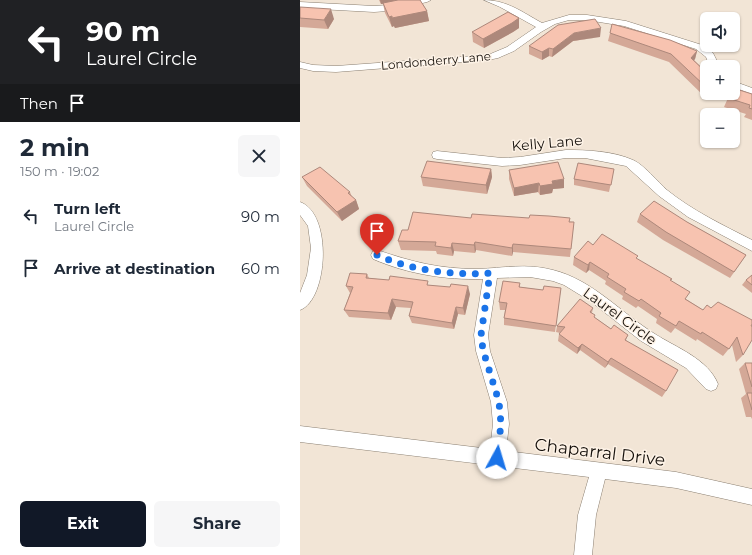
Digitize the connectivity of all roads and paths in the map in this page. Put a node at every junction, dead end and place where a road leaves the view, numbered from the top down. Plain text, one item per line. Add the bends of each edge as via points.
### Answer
1 (427, 0) edge
2 (488, 0) edge
3 (300, 5) edge
4 (542, 27) junction
5 (713, 60) edge
6 (300, 65) edge
7 (740, 87) edge
8 (752, 91) edge
9 (437, 155) dead end
10 (300, 207) edge
11 (752, 246) edge
12 (377, 255) dead end
13 (490, 273) junction
14 (300, 304) edge
15 (711, 384) dead end
16 (300, 434) edge
17 (497, 458) junction
18 (599, 470) junction
19 (752, 497) edge
20 (583, 555) edge

1 - 3 street via 374,9
2 - 4 street
4 - 5 street, Londonderry Lane via 571,18 607,19 698,47 710,54
4 - 6 street, Londonderry Lane via 504,53 480,59 336,69
7 - 8 street
9 - 11 street, Kelly Lane via 502,162 566,154 616,159 630,164 692,214
10 - 14 street via 312,222 317,234 318,247 312,284
12 - 13 street, Laurel Circle via 407,267 459,273
13 - 15 street, Laurel Circle via 519,270 538,272 577,284 647,337 688,361
13 - 17 street via 481,335 499,402 501,424
16 - 17 street, Chaparral Drive
17 - 18 street, Chaparral Drive
18 - 19 street, Chaparral Drive via 676,480
18 - 20 street via 587,515

